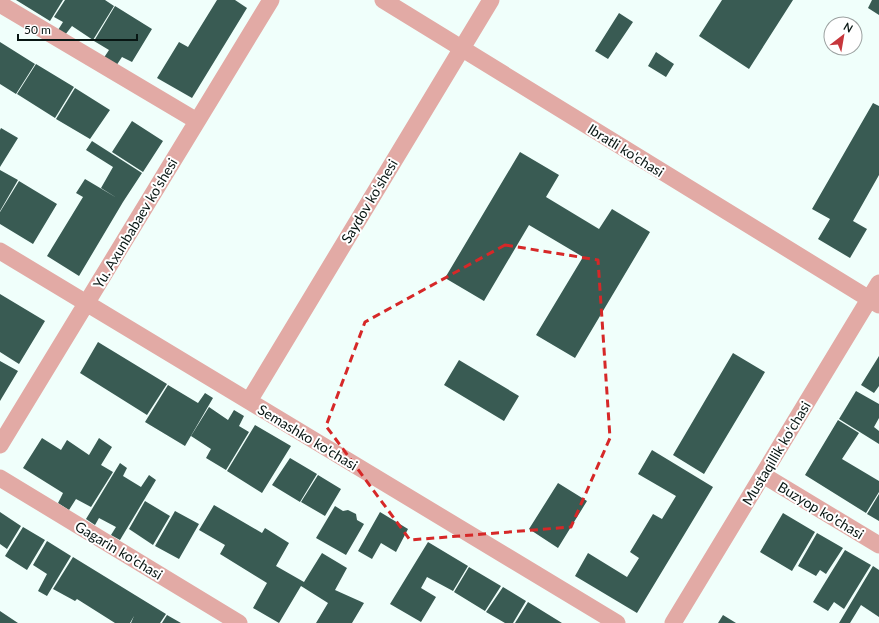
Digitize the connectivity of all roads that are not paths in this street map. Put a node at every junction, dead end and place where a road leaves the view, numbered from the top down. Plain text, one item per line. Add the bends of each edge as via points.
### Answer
1 (271, 0) edge
2 (383, 0) edge
3 (491, 0) edge
4 (0, 4) edge
5 (461, 48) junction
6 (197, 121) junction
7 (0, 251) edge
8 (879, 283) edge
9 (874, 302) edge
10 (86, 304) junction
11 (249, 401) junction
12 (0, 445) edge
13 (763, 475) junction
14 (0, 478) edge
15 (879, 545) edge
16 (239, 623) edge
17 (617, 623) edge
18 (673, 623) edge

1 - 6 street, Yu. Axunbabaev ko'shesi
2 - 5 street, Ibratli ko'chasi
3 - 5 street, Saydov ko'shesi
4 - 6 street
5 - 9 street, Ibratli ko'chasi
5 - 11 street, Saydov ko'shesi
6 - 10 street, Yu. Axunbabaev ko'shesi
7 - 10 street, Semashko ko'chasi
8 - 9 street, Mustaqillik ko'chasi
9 - 13 street, Mustaqillik ko'chasi
10 - 11 street, Semashko ko'chasi
10 - 12 street, Yu. Axunbabaev ko'shesi
11 - 17 street, Semashko ko'chasi
13 - 15 street, Buzyop ko'chasi
13 - 18 street, Mustaqillik ko'chasi
14 - 16 street, Gagarin ko'chasi

